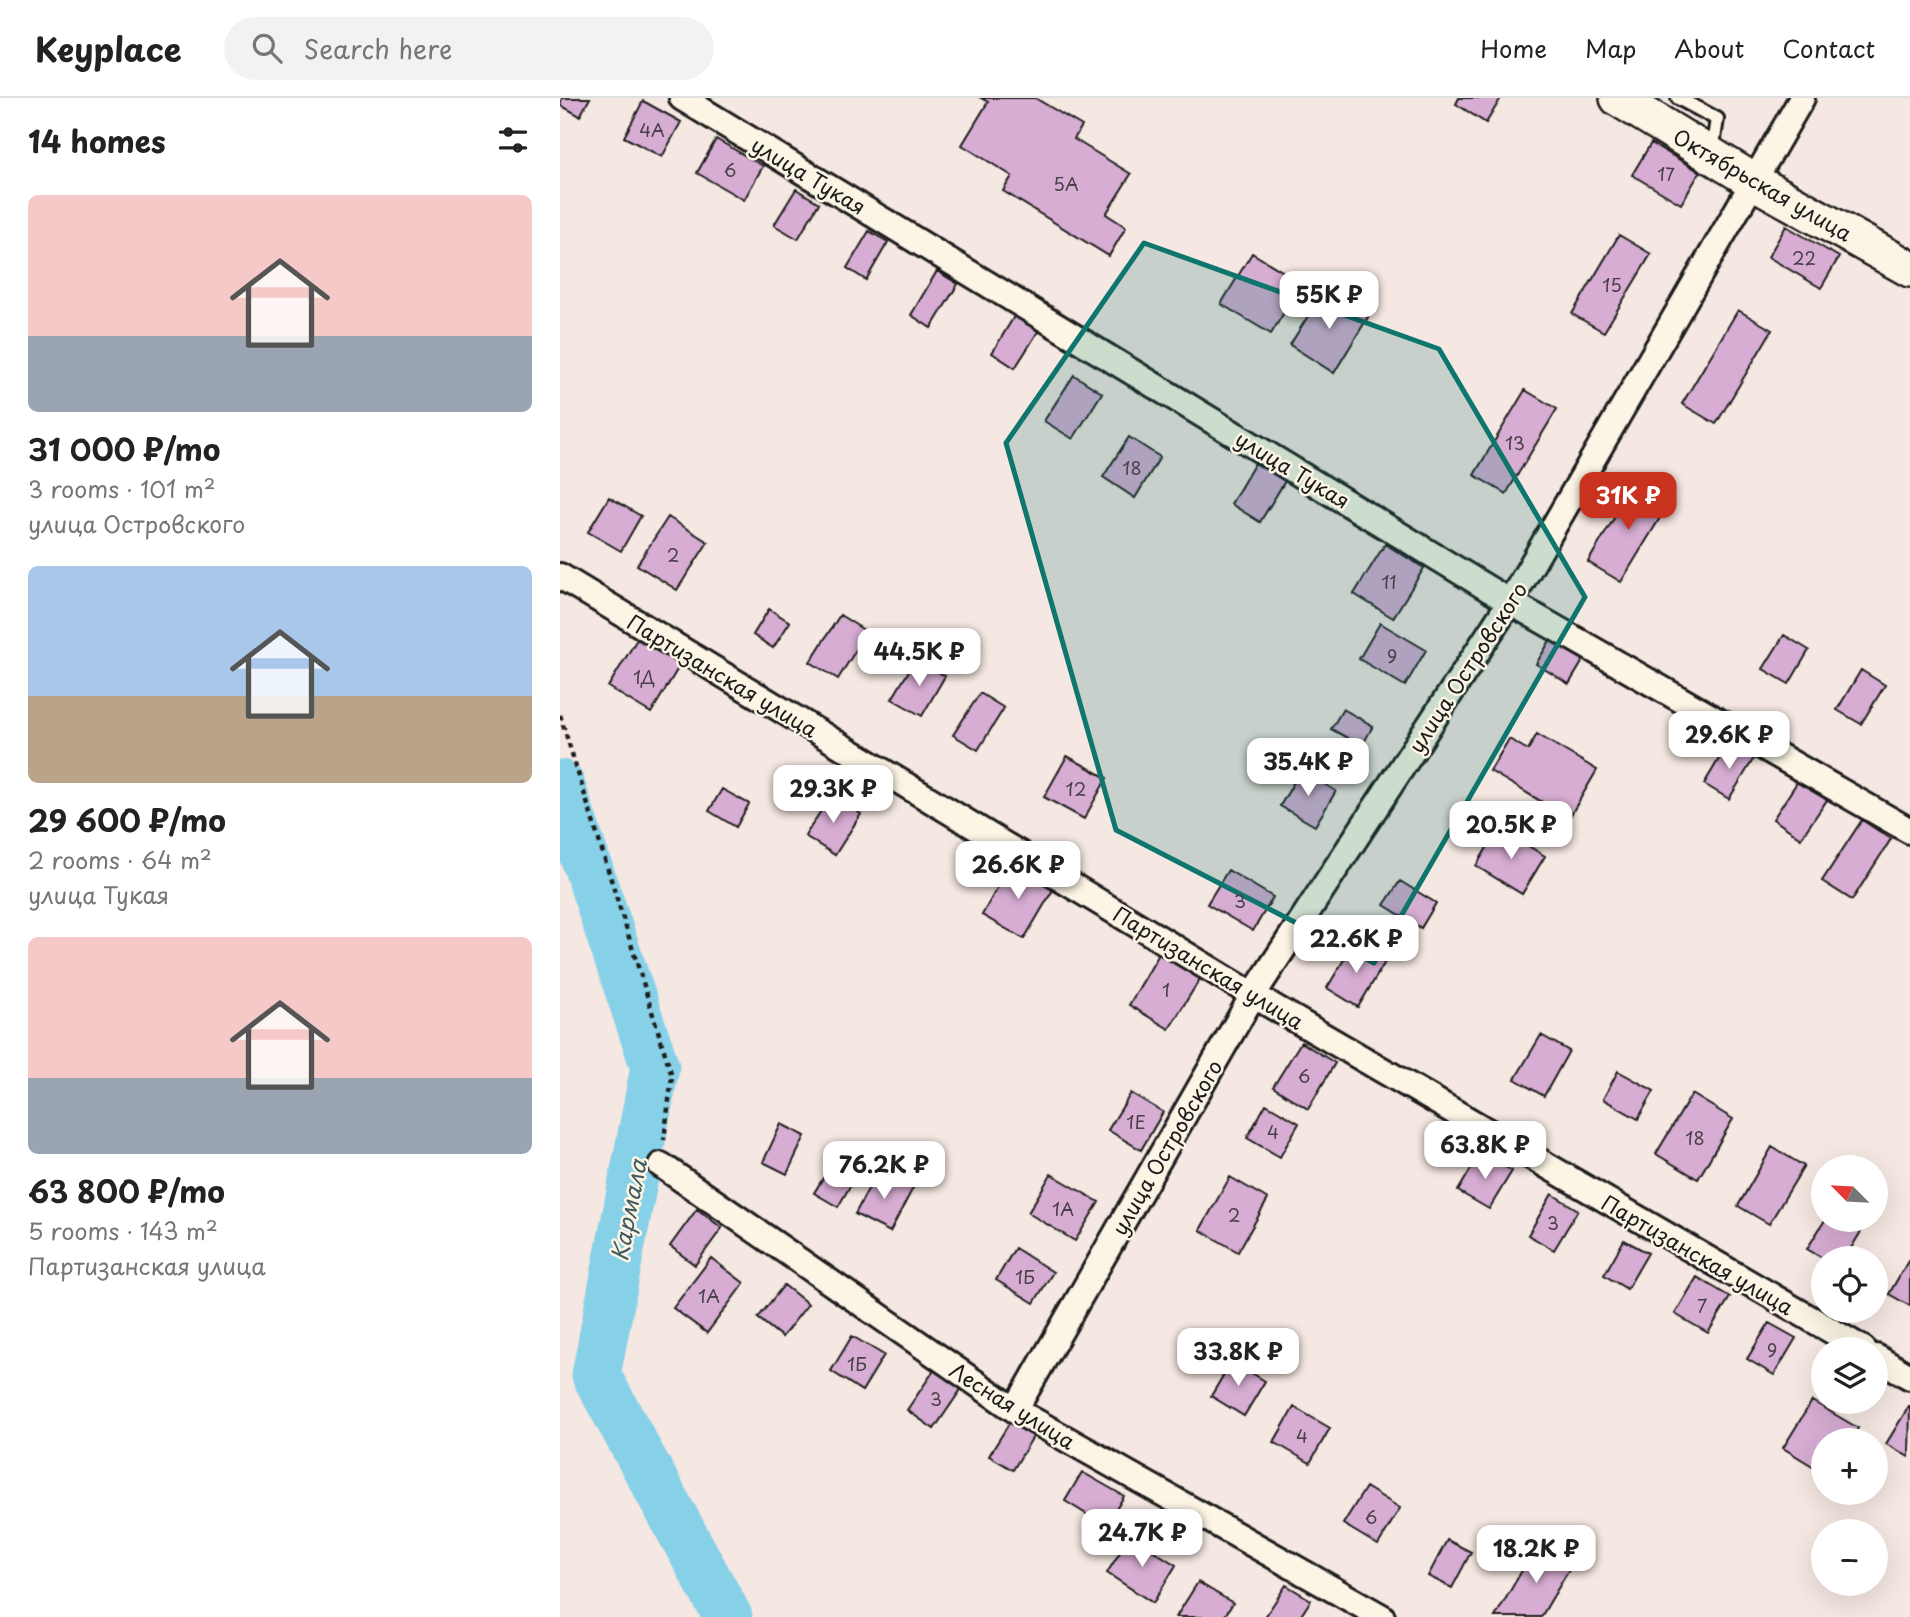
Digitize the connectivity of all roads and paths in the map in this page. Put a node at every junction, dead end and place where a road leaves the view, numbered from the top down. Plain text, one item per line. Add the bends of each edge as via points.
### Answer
1 (682, 98) edge
2 (1618, 98) edge
3 (1678, 98) edge
4 (1802, 98) edge
5 (1711, 156) junction
6 (1753, 181) junction
7 (1910, 269) edge
8 (561, 576) edge
9 (1510, 601) junction
10 (560, 715) edge
11 (1910, 831) edge
12 (1253, 995) junction
13 (661, 1165) joint
14 (1842, 1337) edge
15 (1888, 1364) edge
16 (1910, 1377) edge
17 (1015, 1410) junction
18 (1382, 1617) edge

1 - 9 street, улица Тукая
2 - 5 main road, Октябрьская улица
3 - 5 lane via 1717,119
4 - 6 street, улица Островского
5 - 6 main road, Октябрьская улица
6 - 7 main road, Октябрьская улица
6 - 9 street, улица Островского
8 - 12 street, Партизанская улица
9 - 11 street, улица Тукая
9 - 12 street, улица Островского
10 - 13 path via 672,1076
12 - 14 street, Партизанская улица
12 - 17 street, улица Островского
13 - 17 street, Лесная улица
15 - 16 street
17 - 18 street, Лесная улица

